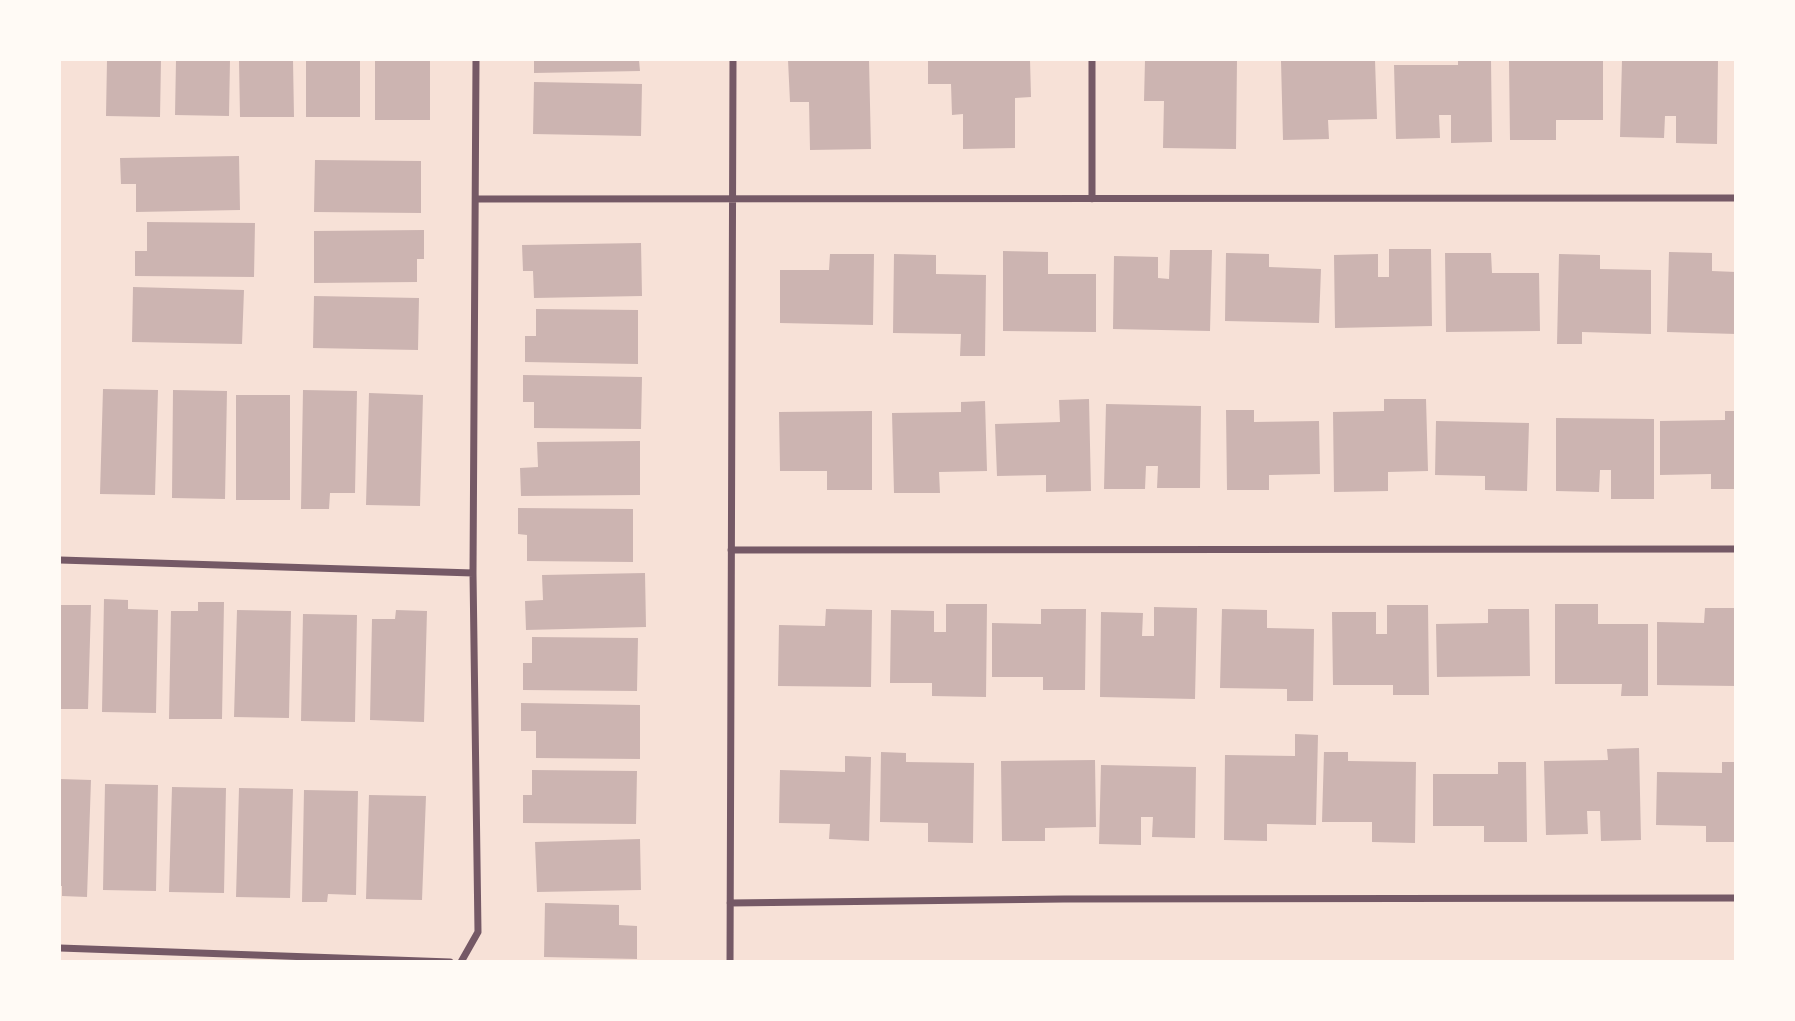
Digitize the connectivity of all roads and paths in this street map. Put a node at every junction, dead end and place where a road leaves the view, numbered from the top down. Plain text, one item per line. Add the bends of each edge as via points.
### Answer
1 (476, 60) edge
2 (733, 60) edge
3 (1092, 60) edge
4 (1735, 198) edge
5 (475, 199) junction
6 (732, 199) junction
7 (1092, 199) junction
8 (1735, 549) edge
9 (731, 550) junction
10 (60, 560) edge
11 (473, 573) junction
12 (1735, 898) edge
13 (730, 903) junction
14 (60, 948) edge
15 (450, 961) edge
16 (461, 961) edge
17 (730, 961) edge

1 - 5 street
2 - 6 street
3 - 7 street
4 - 7 street
5 - 6 street
5 - 11 street
6 - 7 street
6 - 9 street
8 - 9 street
9 - 13 street
10 - 11 street
11 - 16 street via 478,932
12 - 13 street
13 - 17 street
14 - 15 street

